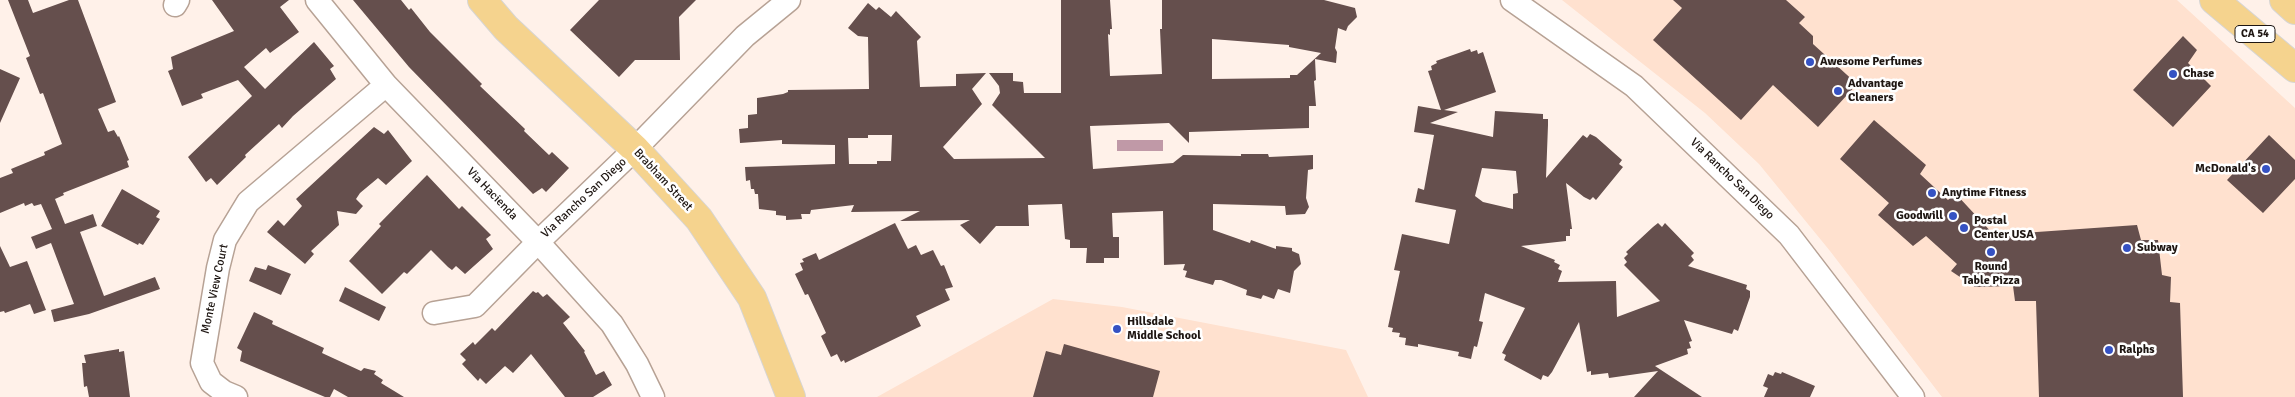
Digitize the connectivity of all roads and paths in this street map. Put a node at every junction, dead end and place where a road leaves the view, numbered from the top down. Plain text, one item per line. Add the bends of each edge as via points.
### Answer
1 (317, 0) edge
2 (482, 0) edge
3 (789, 0) edge
4 (1512, 0) edge
5 (2214, 0) edge
6 (2284, 0) edge
7 (2295, 10) edge
8 (2295, 68) edge
9 (386, 85) junction
10 (636, 149) junction
11 (538, 242) junction
12 (434, 313) dead end
13 (236, 397) edge
14 (653, 397) edge
15 (791, 397) edge
16 (1913, 397) edge

1 - 9 street, Via Hacienda
2 - 10 main road, Brabham Street via 506,28
3 - 10 street, Via Rancho San Diego via 745,36
4 - 16 street, Via Rancho San Diego via 1634,86 1782,228
5 - 8 main road, CA 54
6 - 7 main road
9 - 11 street, Via Hacienda
9 - 13 street, Monte View Court via 248,202 225,240 202,363 211,382
10 - 11 street, Via Rancho San Diego
10 - 15 main road, Brabham Street via 699,219 752,298
11 - 12 street, Via Rancho San Diego via 475,306
11 - 14 street, Via Hacienda via 612,324

